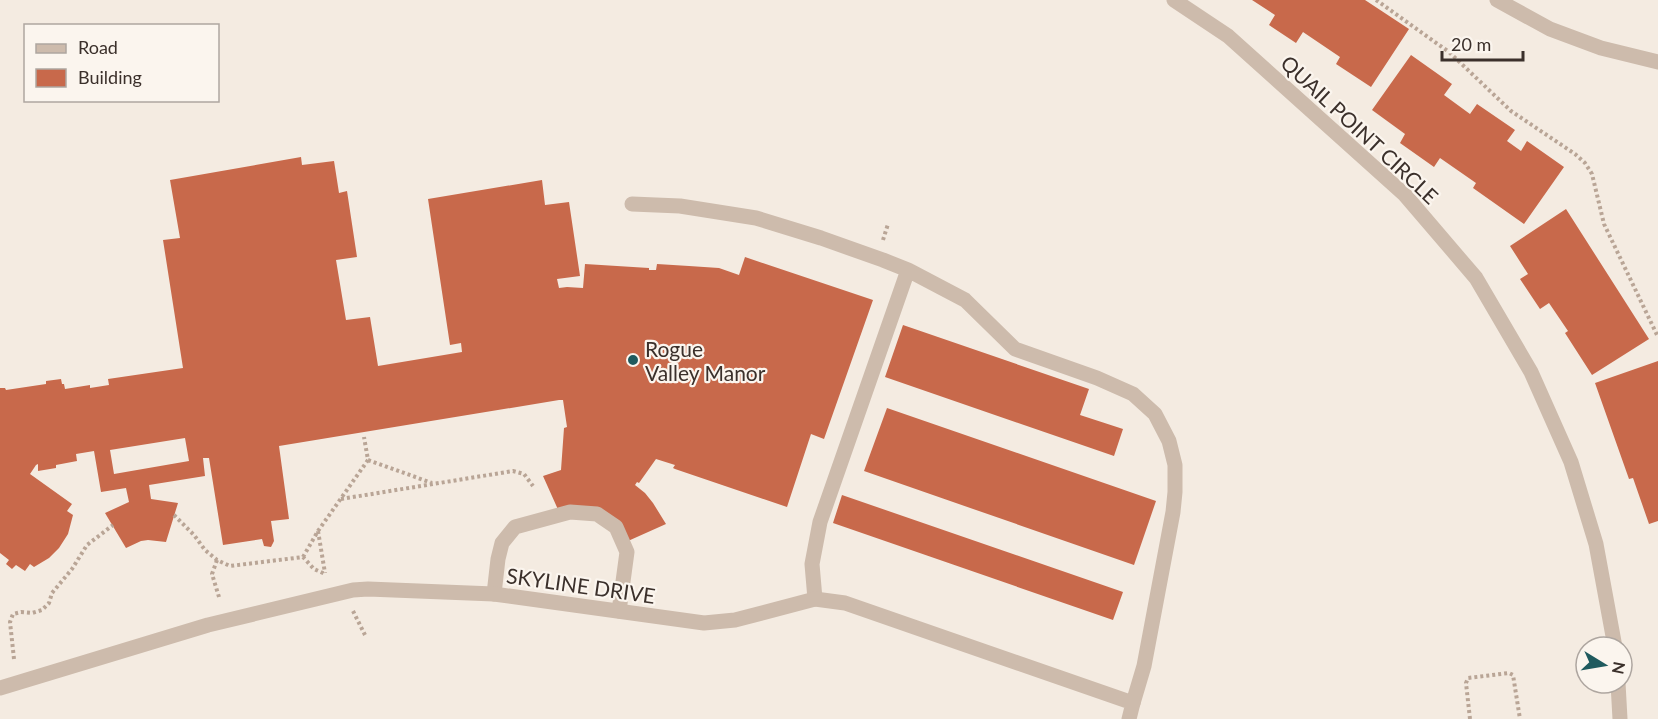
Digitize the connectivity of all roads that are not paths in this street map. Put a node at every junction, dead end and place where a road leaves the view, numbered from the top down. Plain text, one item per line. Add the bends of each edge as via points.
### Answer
1 (1174, 0) edge
2 (1497, 0) edge
3 (1658, 62) edge
4 (632, 204) dead end
5 (908, 270) junction
6 (494, 594) junction
7 (815, 599) junction
8 (619, 611) junction
9 (1613, 635) edge
10 (0, 688) edge
11 (1619, 695) edge
12 (1133, 703) junction
13 (1129, 719) edge
14 (1620, 719) edge

1 - 9 street, QUAIL POINT CIRCLE via 1228,36 1405,195 1476,278 1531,372 1571,462 1596,544
2 - 3 street via 1550,29 1601,48
4 - 5 street via 680,206 756,218
5 - 7 street via 820,522 812,564
5 - 12 street via 965,300 1015,349 1133,394 1155,414 1169,441 1175,465 1175,492 1144,666
6 - 8 street, SKYLINE DRIVE
6 - 8 street via 502,543 515,527 570,512 597,514 616,527 627,552
6 - 10 street, SKYLINE DRIVE via 353,590 208,625
7 - 8 street, SKYLINE DRIVE via 735,620 704,623
7 - 12 street, SKYLINE DRIVE via 845,603
11 - 14 street
12 - 13 street

